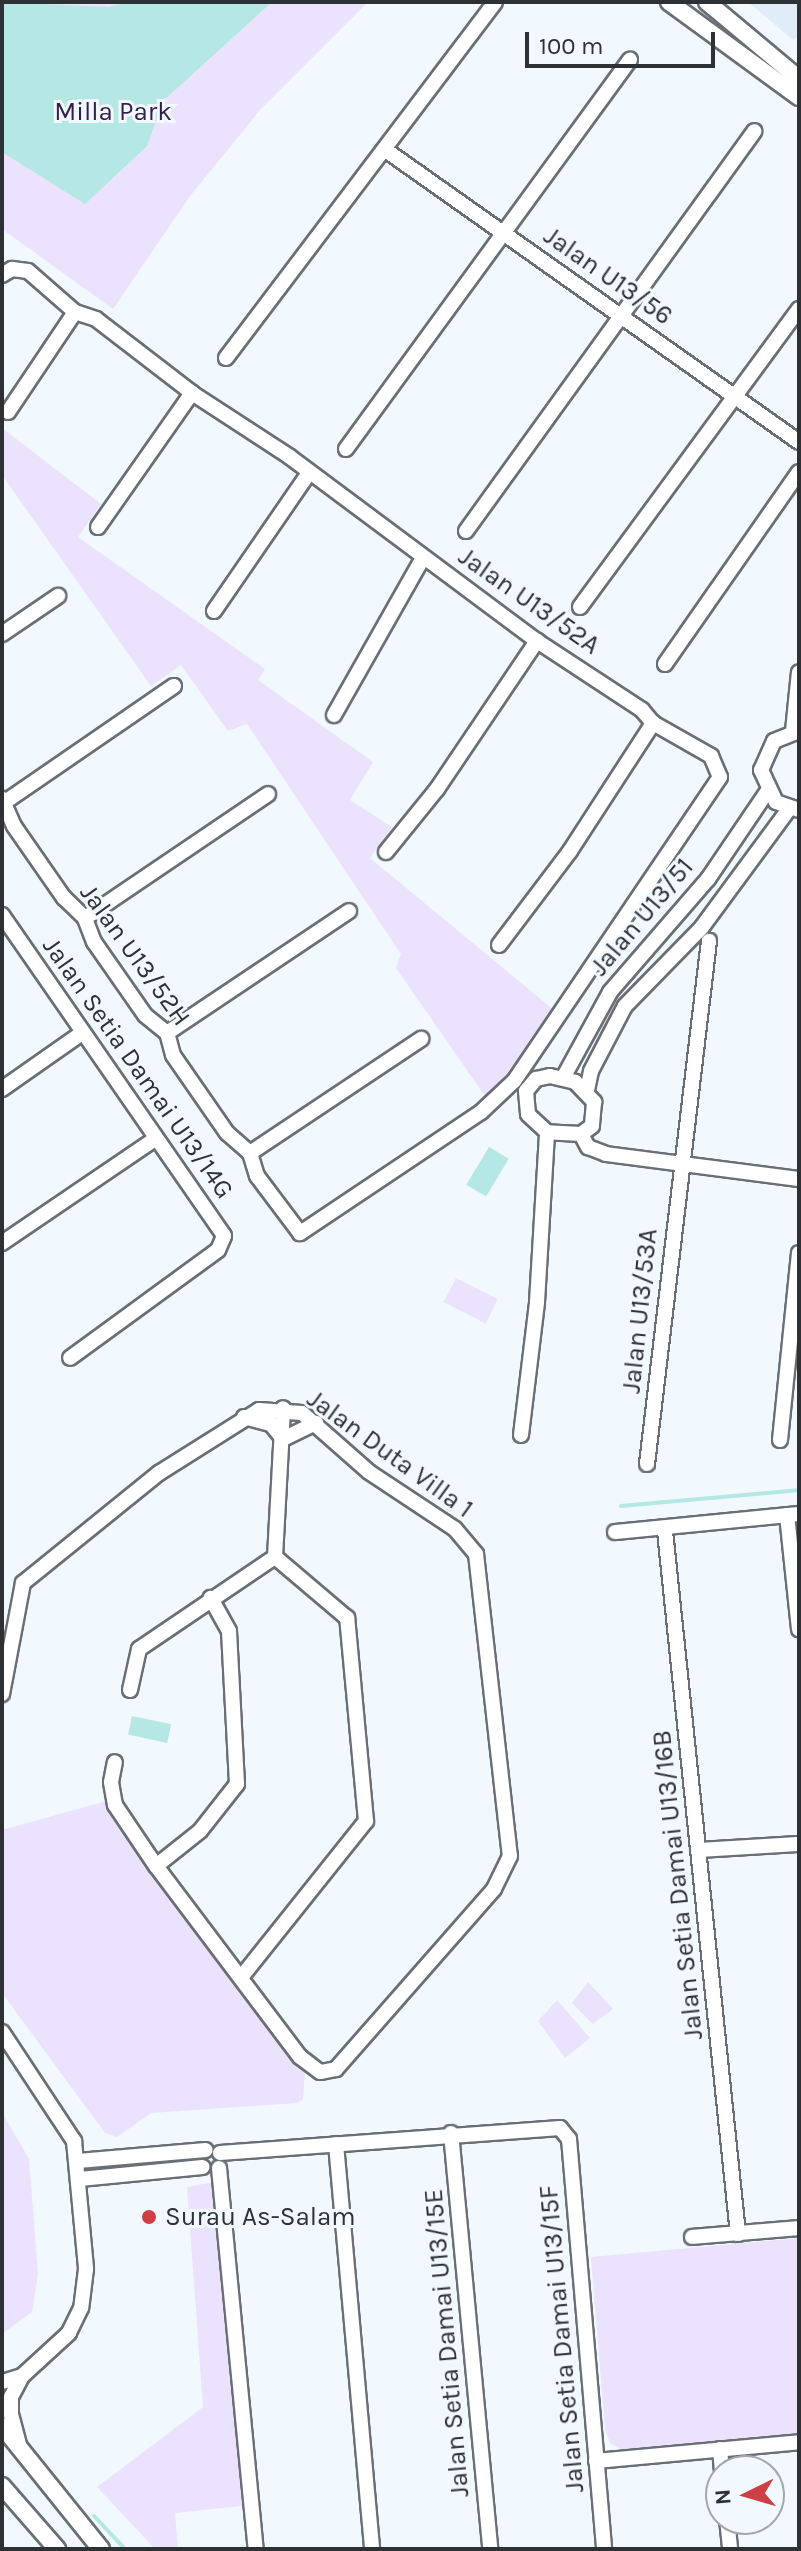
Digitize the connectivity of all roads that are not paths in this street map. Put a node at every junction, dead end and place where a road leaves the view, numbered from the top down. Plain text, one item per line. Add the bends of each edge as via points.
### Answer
1 (495, 2) edge
2 (669, 2) edge
3 (707, 2) edge
4 (630, 60) dead end
5 (799, 79) edge
6 (799, 97) edge
7 (755, 131) dead end
8 (387, 151) junction
9 (504, 232) junction
10 (2, 275) edge
11 (799, 309) edge
12 (75, 312) junction
13 (619, 313) junction
14 (226, 358) dead end
15 (192, 393) junction
16 (734, 394) junction
17 (8, 412) dead end
18 (799, 442) edge
19 (346, 449) dead end
20 (799, 472) edge
21 (308, 474) junction
22 (98, 527) dead end
23 (466, 531) dead end
24 (423, 558) junction
25 (58, 596) dead end
26 (580, 607) dead end
27 (214, 611) dead end
28 (2, 634) edge
29 (537, 641) junction
30 (665, 664) dead end
31 (799, 672) edge
32 (174, 686) dead end
33 (334, 715) dead end
34 (653, 723) junction
35 (796, 731) edge
36 (767, 792) junction
37 (268, 794) dead end
38 (4, 801) edge
39 (794, 810) edge
40 (386, 852) dead end
41 (349, 911) dead end
42 (85, 918) junction
43 (5, 924) edge
44 (709, 941) dead end
45 (499, 945) dead end
46 (82, 1033) junction
47 (167, 1033) junction
48 (421, 1039) dead end
49 (563, 1078) junction
50 (520, 1086) junction
51 (2, 1089) edge
52 (587, 1090) junction
53 (547, 1132) junction
54 (581, 1134) junction
55 (155, 1139) junction
56 (250, 1153) junction
57 (680, 1164) junction
58 (799, 1179) edge
59 (2, 1243) edge
60 (799, 1253) edge
61 (70, 1358) dead end
62 (283, 1408) junction
63 (244, 1417) junction
64 (316, 1423) junction
65 (521, 1435) dead end
66 (283, 1439) junction
67 (780, 1440) dead end
68 (647, 1464) dead end
69 (793, 1515) edge
70 (665, 1531) junction
71 (615, 1532) dead end
72 (275, 1557) junction
73 (211, 1598) junction
74 (799, 1629) edge
75 (130, 1690) dead end
76 (2, 1694) edge
77 (115, 1762) dead end
78 (799, 1844) edge
79 (698, 1850) junction
80 (156, 1866) junction
81 (243, 1975) junction
82 (2, 2032) edge
83 (451, 2133) junction
84 (74, 2141) junction
85 (336, 2144) junction
86 (215, 2157) junction
87 (105, 2158) junction
88 (78, 2161) junction
89 (110, 2176) junction
90 (80, 2179) junction
91 (82, 2206) junction
92 (799, 2228) edge
93 (738, 2234) junction
94 (692, 2237) dead end
95 (22, 2376) junction
96 (2, 2382) edge
97 (2, 2426) edge
98 (799, 2442) edge
99 (20, 2448) junction
100 (720, 2449) junction
101 (721, 2455) edge
102 (596, 2461) junction
103 (2, 2486) edge
104 (57, 2549) edge
105 (101, 2549) edge
106 (256, 2549) edge
107 (372, 2549) edge
108 (490, 2549) edge
109 (604, 2549) edge

1 - 8 street
2 - 6 street
3 - 5 street
4 - 9 street
7 - 13 street
8 - 9 street, Jalan U13/56
8 - 14 street
9 - 13 street, Jalan U13/56
9 - 19 street
10 - 12 street, Jalan U13/52A via 12,269 28,271
11 - 16 street
12 - 15 street, Jalan U13/52A via 96,319
12 - 17 street
13 - 16 street, Jalan U13/56
13 - 23 street
15 - 21 street, Jalan U13/52A
15 - 22 street
16 - 18 street, Jalan U13/56
16 - 26 street
20 - 30 street
21 - 24 street, Jalan U13/52A
21 - 27 street
24 - 29 street, Jalan U13/52A
24 - 33 street
25 - 28 street
29 - 34 street, Jalan U13/52A via 642,710
29 - 40 street via 437,789
31 - 35 street
32 - 38 street
34 - 45 street via 570,851
34 - 50 street, Jalan U13/52A via 711,756 719,768 718,787
35 - 36 street via 774,741 762,759
36 - 39 street
36 - 49 street, Jalan U13/51 via 708,879 610,992
37 - 42 street
38 - 42 street, Jalan U13/52H via 64,898
39 - 52 street, Jalan U13/51 via 702,927 625,1006
41 - 47 street
42 - 47 street, Jalan U13/52H via 94,942 145,1015
43 - 46 street, Jalan Setia Damai U13/14G
44 - 57 street, Jalan U13/53A
46 - 51 street
46 - 55 street, Jalan Setia Damai U13/14G
47 - 56 street, Jalan U13/52H via 173,1055 227,1133
48 - 56 street
49 - 50 street
49 - 52 street
50 - 53 street via 528,1114
50 - 56 street, Jalan U13/52H via 300,1233 257,1176
52 - 54 street via 595,1116
53 - 54 street
53 - 65 street via 537,1302
54 - 57 street via 588,1147 606,1154
55 - 59 street
55 - 61 street, Jalan Setia Damai U13/14G via 221,1230 224,1242
57 - 58 street
57 - 68 street, Jalan U13/53A
60 - 67 street
62 - 63 street, Jalan Duta Villa 1
62 - 64 street, Jalan Duta Villa 1
62 - 66 street
63 - 66 street via 271,1424
63 - 76 street, Jalan Duta Villa 1 via 159,1473 23,1583
64 - 66 street
64 - 81 street, Jalan Duta Villa 1 via 369,1472 455,1529 476,1554 510,1856 494,1889 344,2063 327,2072 311,2068
66 - 72 street
69 - 70 street
69 - 74 street
70 - 71 street
70 - 79 street, Jalan Setia Damai U13/16B
72 - 73 street
72 - 81 street via 347,1618 366,1821
73 - 75 street via 139,1649
73 - 80 street via 229,1631 237,1784 200,1831
77 - 80 street via 115,1805
78 - 79 street
79 - 93 street, Jalan Setia Damai U13/16B
80 - 81 street
82 - 84 street
83 - 85 street
83 - 102 street, Jalan Setia Damai U13/15F via 560,2128 569,2139
83 - 108 street, Jalan Setia Damai U13/15E
84 - 87 street
84 - 88 street
85 - 86 street
85 - 107 street
86 - 87 street
86 - 89 street via 202,2167
86 - 106 street
87 - 88 street
88 - 90 street
89 - 90 street
89 - 91 street
90 - 91 street
91 - 95 street via 86,2269 81,2308 69,2333
92 - 93 street
93 - 94 street
95 - 96 street
95 - 99 street via 11,2397
97 - 99 street
98 - 100 street
99 - 105 street
100 - 101 street
100 - 102 street
102 - 109 street, Jalan Setia Damai U13/15F
103 - 104 street

